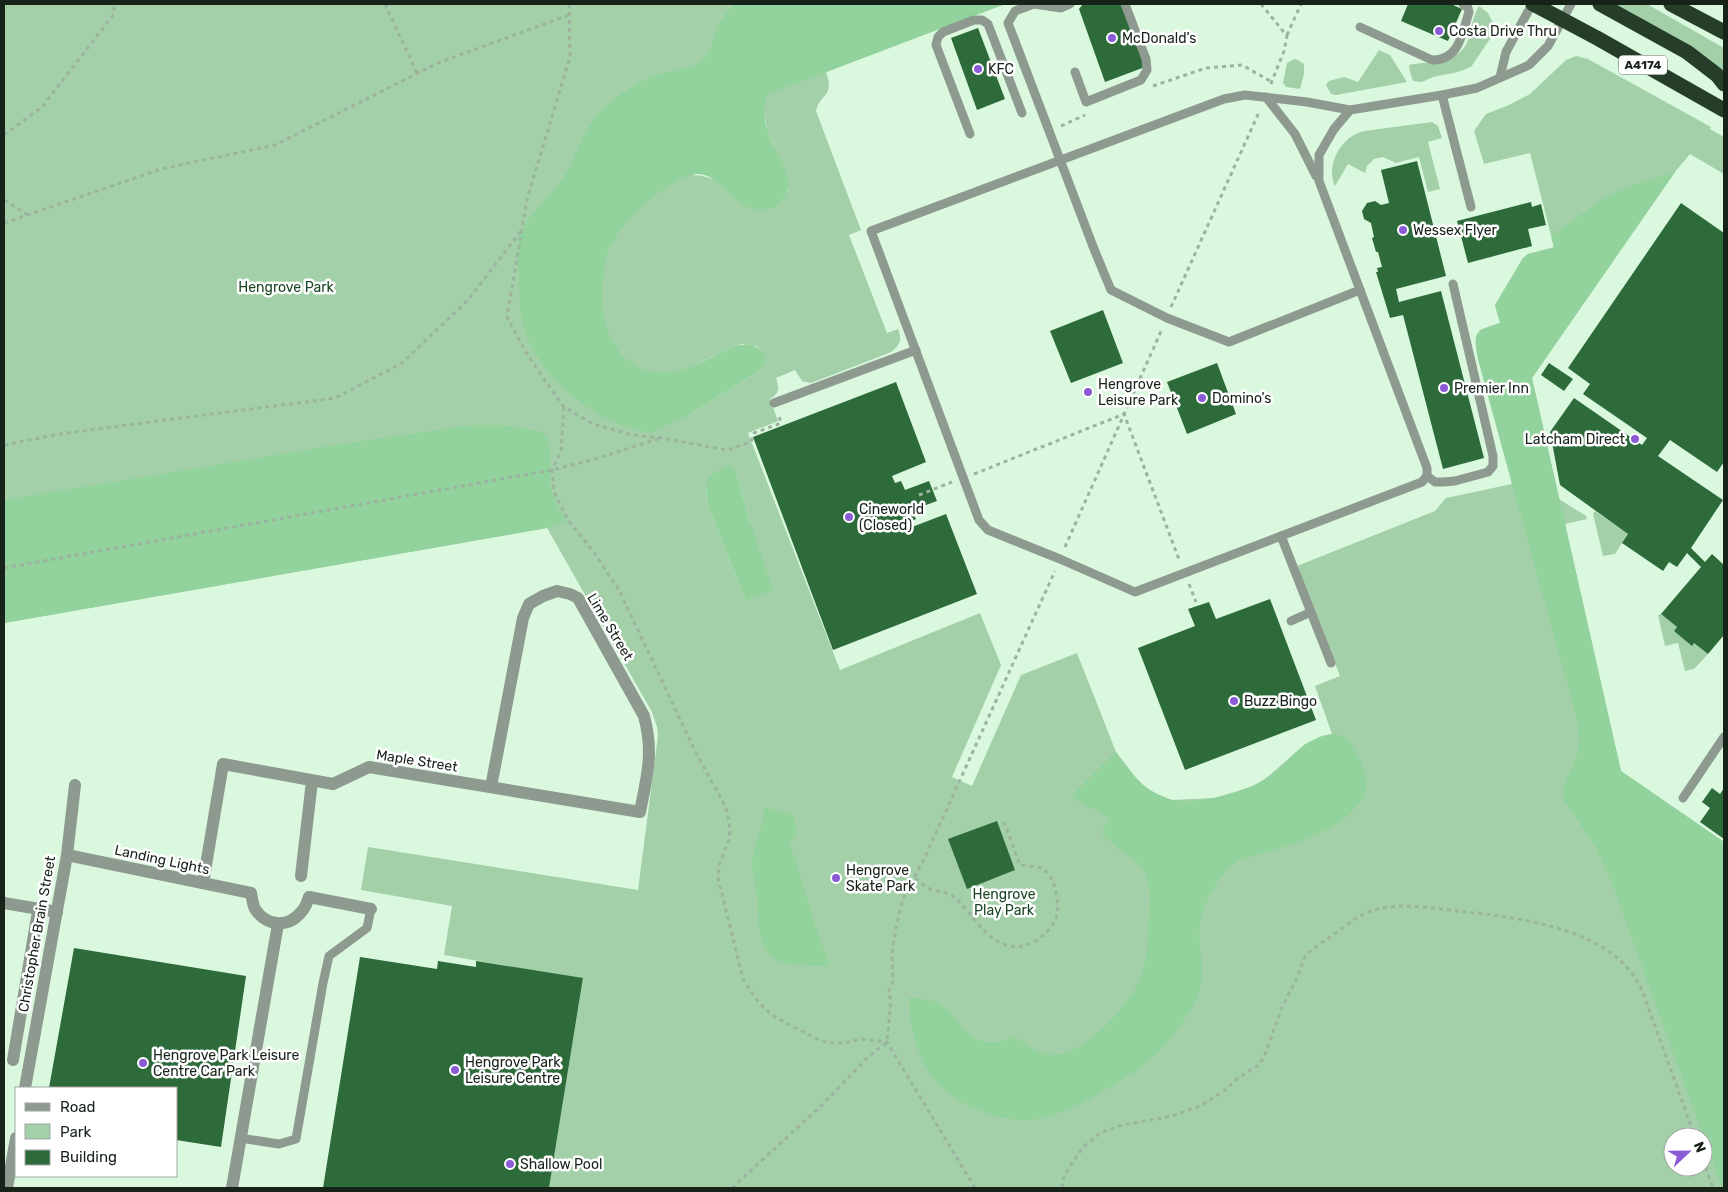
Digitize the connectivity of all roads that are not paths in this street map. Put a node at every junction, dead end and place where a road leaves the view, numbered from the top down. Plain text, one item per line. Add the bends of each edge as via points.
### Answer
1 (1070, 4) edge
2 (1125, 4) edge
3 (1463, 4) edge
4 (1532, 4) edge
5 (1559, 4) edge
6 (1571, 4) edge
7 (1600, 4) edge
8 (1671, 4) edge
9 (1563, 19) junction
10 (1360, 27) dead end
11 (1724, 32) edge
12 (1075, 72) dead end
13 (1500, 77) junction
14 (1724, 84) edge
15 (1442, 95) junction
16 (1266, 97) junction
17 (1350, 110) junction
18 (1724, 110) edge
19 (1022, 113) dead end
20 (970, 134) dead end
21 (1060, 159) junction
22 (1319, 181) junction
23 (1472, 207) dead end
24 (1453, 284) dead end
25 (1360, 290) junction
26 (916, 350) junction
27 (774, 403) road end
28 (1427, 476) junction
29 (1281, 536) junction
30 (1311, 612) junction
31 (1291, 620) dead end
32 (1331, 663) dead end
33 (1724, 737) edge
34 (312, 782) junction
35 (75, 785) dead end
36 (492, 788) junction
37 (1683, 798) dead end
38 (640, 812) joint
39 (67, 855) junction
40 (301, 876) dead end
41 (203, 883) junction
42 (4, 903) edge
43 (371, 909) joint
44 (57, 912) junction
45 (38, 917) dead end
46 (278, 924) junction
47 (8, 1060) edge
48 (30, 1063) junction
49 (25, 1087) edge
50 (240, 1138) junction
51 (15, 1144) edge
52 (7, 1188) edge
53 (232, 1188) edge

1 - 21 lane via 1061,8 1034,4 1015,11 1008,24
2 - 12 lane via 1146,59 1147,70 1140,80 1086,102
3 - 10 lane via 1469,12 1458,45 1453,53 1438,60
4 - 9 highway, A4174
4 - 13 lane via 1506,52
5 - 9 highway
6 - 9 lane
7 - 14 highway via 1687,52
8 - 11 highway
9 - 13 lane via 1548,46 1529,66
9 - 18 highway, A4174
13 - 15 lane via 1477,88
15 - 17 lane
15 - 23 lane
16 - 17 lane
16 - 21 lane via 1245,95 1224,99
16 - 22 lane via 1295,134
17 - 22 lane via 1319,155
19 - 20 lane via 988,24 974,20 944,32 936,44
21 - 25 lane via 1111,290 1166,318 1229,342
21 - 26 lane via 871,231
22 - 25 lane
24 - 28 lane via 1493,466 1488,472 1456,481 1435,482
25 - 28 lane via 1427,468
26 - 27 lane
26 - 29 lane via 979,520 988,530 1135,592
28 - 29 lane via 1422,482
29 - 30 lane
30 - 31 lane
30 - 32 lane
33 - 37 lane
34 - 36 street, Maple Street via 333,784 369,767
34 - 40 street
34 - 41 street, Maple Street via 223,764
35 - 39 street, Christopher Brain Street
36 - 38 street, Maple Street
36 - 38 street, Lime Street via 523,618 529,604 544,596 557,592 570,594 578,598 644,716 649,732 650,756
39 - 41 street, Landing Lights
39 - 44 street, Christopher Brain Street
41 - 46 street, Landing Lights via 251,893 254,908 264,919
42 - 44 street
43 - 46 street via 309,897 297,917
43 - 50 lane via 367,928 329,956 296,1139 279,1144
44 - 48 street, Christopher Brain Street
45 - 47 street
46 - 50 street
47 - 48 street
48 - 49 street, Christopher Brain Street
50 - 53 street
51 - 52 street

